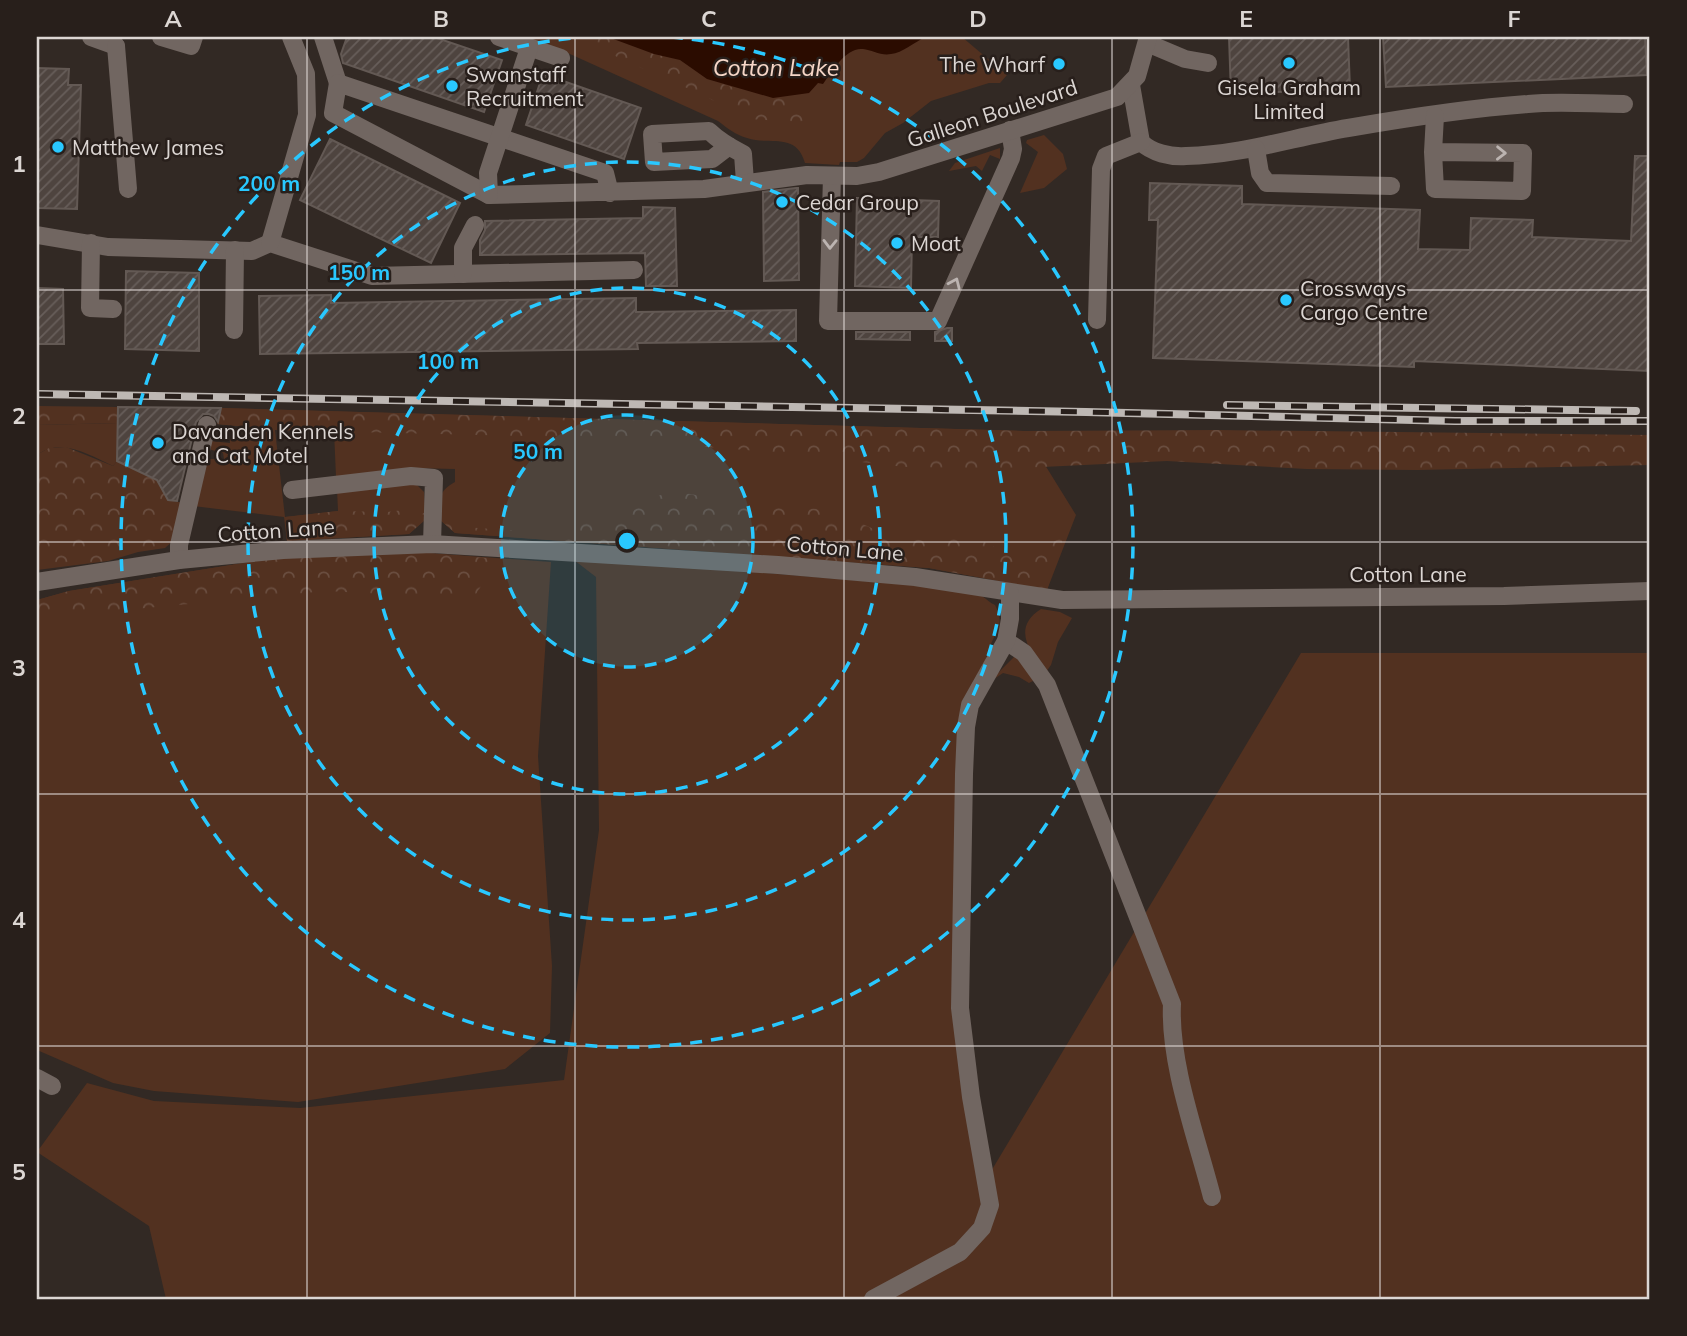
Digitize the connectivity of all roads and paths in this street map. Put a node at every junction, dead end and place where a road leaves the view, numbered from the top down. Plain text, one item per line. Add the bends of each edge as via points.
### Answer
1 (91, 37) edge
2 (162, 37) edge
3 (194, 37) edge
4 (291, 37) edge
5 (323, 37) edge
6 (499, 37) edge
7 (1148, 40) edge
8 (123, 41) edge
9 (529, 48) junction
10 (561, 58) dead end
11 (1208, 63) dead end
12 (338, 83) junction
13 (1131, 85) junction
14 (1625, 104) dead end
15 (1435, 116) junction
16 (1010, 130) junction
17 (500, 136) junction
18 (1141, 142) junction
19 (729, 146) dead end
20 (1256, 149) junction
21 (1433, 152) junction
22 (832, 176) junction
23 (745, 182) junction
24 (1391, 186) dead end
25 (128, 189) dead end
26 (610, 193) junction
27 (489, 195) junction
28 (475, 225) dead end
29 (37, 235) edge
30 (91, 243) junction
31 (270, 243) junction
32 (235, 250) junction
33 (634, 270) dead end
34 (463, 274) junction
35 (113, 309) dead end
36 (1097, 320) dead end
37 (234, 330) dead end
38 (207, 425) dead end
39 (292, 490) dead end
40 (432, 544) junction
41 (179, 560) junction
42 (37, 582) edge
43 (1650, 591) edge
44 (1010, 593) junction
45 (1006, 641) junction
46 (1212, 1197) dead end
47 (873, 1299) edge

1 - 8 street
2 - 3 street via 191,46
4 - 31 street via 306,74 307,115
5 - 12 street
6 - 9 street
7 - 11 street via 1185,59
7 - 13 street
8 - 25 street
9 - 10 street
9 - 17 street
12 - 17 street
12 - 27 street via 332,113
13 - 16 street, Galleon Boulevard via 1117,97
13 - 18 street
14 - 15 street via 1529,104
15 - 20 street via 1345,128
15 - 21 street
16 - 22 street, Galleon Boulevard via 879,172
22 -> 16 street via 828,321 938,321 1011,158
17 - 26 street via 605,173
17 - 27 street via 488,173
18 - 20 street via 1166,155
18 - 36 street via 1106,156 1101,169
19 - 23 street via 743,154
20 - 24 street via 1260,173 1267,183
21 -> 21 street via 1523,153 1522,191 1436,190
22 - 23 street, Galleon Boulevard
23 - 26 street, Galleon Boulevard via 704,190
26 - 27 street, Galleon Boulevard
28 - 34 street via 463,248
29 - 30 street
30 - 32 street
30 - 35 street via 90,308
31 - 32 street via 252,251
31 - 34 street via 372,275
32 - 37 street
33 - 34 street
38 - 41 street
39 - 40 street via 411,476 435,478
40 - 41 street, Cotton Lane
40 - 44 street, Cotton Lane via 792,566 946,580
41 - 42 street, Cotton Lane
43 - 44 street, Cotton Lane via 1062,600
44 - 45 street
45 - 46 street via 1024,653 1046,685 1172,1004 1182,1085
45 - 47 street via 970,705 964,774 960,1008 990,1205 982,1228 960,1252

